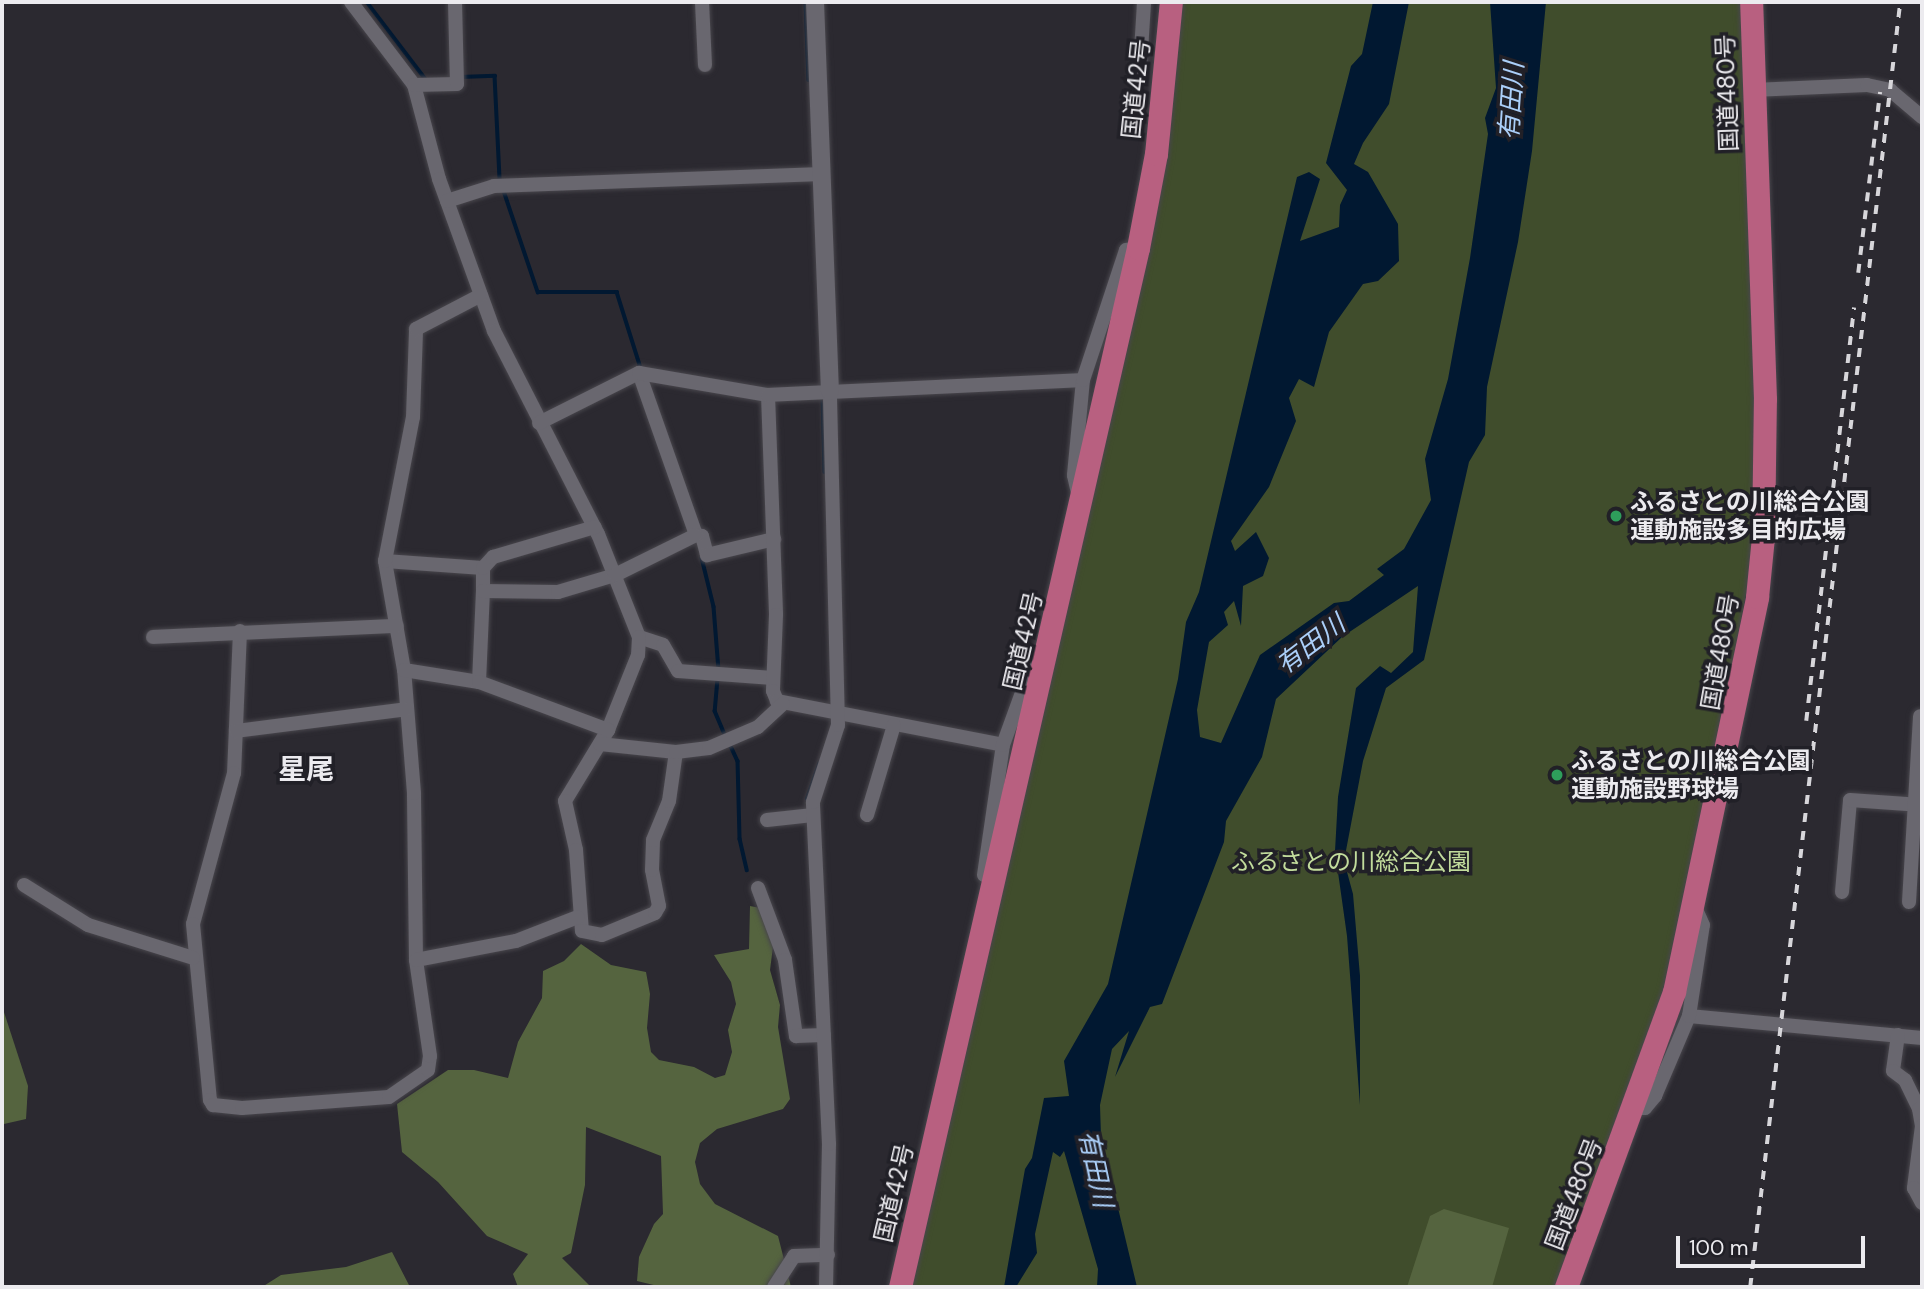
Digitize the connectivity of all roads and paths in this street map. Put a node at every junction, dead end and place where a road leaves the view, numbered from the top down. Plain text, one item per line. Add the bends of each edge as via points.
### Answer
1 (352, 2) edge
2 (455, 2) edge
3 (702, 2) edge
4 (815, 2) edge
5 (1144, 2) edge
6 (1171, 2) edge
7 (1751, 2) edge
8 (705, 65) dead end
9 (1140, 68) dead end
10 (414, 85) junction
11 (1890, 89) junction
12 (1752, 90) junction
13 (1922, 103) edge
14 (1922, 117) edge
15 (822, 174) junction
16 (447, 201) junction
17 (1138, 248) junction
18 (481, 295) junction
19 (639, 373) junction
20 (1083, 380) junction
21 (830, 391) junction
22 (768, 395) junction
23 (539, 423) junction
24 (1082, 496) junction
25 (595, 527) junction
26 (696, 535) junction
27 (774, 539) junction
28 (385, 561) junction
29 (483, 568) junction
30 (615, 575) junction
31 (483, 591) junction
32 (397, 626) junction
33 (240, 631) junction
34 (153, 637) dead end
35 (639, 637) junction
36 (1051, 637) junction
37 (404, 670) junction
38 (773, 677) junction
39 (480, 682) junction
40 (783, 704) junction
41 (407, 709) junction
42 (838, 714) junction
43 (1920, 716) dead end
44 (894, 725) junction
45 (608, 730) junction
46 (236, 731) junction
47 (600, 744) junction
48 (1003, 745) junction
49 (676, 752) junction
50 (1918, 804) edge
51 (867, 815) dead end
52 (813, 816) junction
53 (766, 820) dead end
54 (24, 885) dead end
55 (758, 888) dead end
56 (1842, 892) dead end
57 (1909, 902) dead end
58 (1695, 907) junction
59 (987, 914) junction
60 (578, 916) junction
61 (193, 958) junction
62 (416, 960) junction
63 (1689, 1016) junction
64 (824, 1035) junction
65 (1898, 1035) junction
66 (1922, 1038) edge
67 (1635, 1108) junction
68 (1922, 1203) edge
69 (828, 1255) junction
70 (774, 1287) edge
71 (826, 1287) edge
72 (900, 1287) edge
73 (1566, 1287) edge

1 - 10 street
2 - 10 street via 457,84
3 - 8 street
4 - 15 street
5 - 9 street
6 - 17 highway, 国道42号 via 1156,154
7 - 12 highway, 国道480号
10 - 16 street
11 - 12 street via 1842,84
11 - 13 street
11 - 14 street
12 - 58 highway, 国道480号 via 1765,399 1763,537 1740,693
15 - 16 street via 494,186
15 - 21 street
16 - 18 street
17 - 20 street via 1126,250
17 - 24 highway, 国道42号
18 - 23 street
18 - 28 street via 416,329 413,417
19 - 22 street
19 - 23 street
19 - 26 street
20 - 21 street
20 - 24 street via 1074,482
21 - 22 street
21 - 42 street
22 - 27 street
23 - 25 street
24 - 36 highway, 国道42号
25 - 29 street via 492,557
25 - 30 street
26 - 27 street via 702,536 711,557
26 - 30 street
27 - 38 street
28 - 29 street
28 - 32 street
29 - 31 street
30 - 31 street via 558,592
30 - 35 street
31 - 39 street
32 - 33 street
32 - 37 street
33 - 34 street
33 - 46 street
35 - 38 street via 663,645 678,671
35 - 45 street via 638,655
36 - 48 street via 1038,650
36 - 59 highway, 国道42号
37 - 39 street
37 - 41 street
38 - 40 street via 774,696
39 - 45 street
40 - 42 street
40 - 49 street via 749,732 709,748
41 - 46 street
41 - 62 street via 414,793
42 - 44 street
42 - 52 street via 833,746 815,788
43 - 50 street
44 - 48 street
44 - 51 street
45 - 47 street
46 - 61 street via 230,796 193,924
47 - 49 street
47 - 60 street via 565,801 576,850
48 - 59 street via 982,889
49 - 60 street via 669,802 653,840 652,870 659,906 655,913 596,935 582,931
50 - 56 street via 1850,800
50 - 57 street
52 - 53 street
52 - 64 street
54 - 61 street via 88,925
55 - 64 street via 785,960 796,1036
58 - 63 street via 1703,925
58 - 67 highway, 国道480号 via 1674,992
59 - 72 highway, 国道42号
60 - 62 street via 523,939
61 - 62 street via 210,1100 223,1108 389,1097 421,1075 430,1056
63 - 65 street
63 - 67 street via 1655,1096 1645,1108
64 - 69 street
65 - 66 street
65 - 68 street via 1893,1071 1905,1080 1922,1126 1914,1188
67 - 73 highway, 国道480号
69 - 70 street via 794,1256
69 - 71 street

